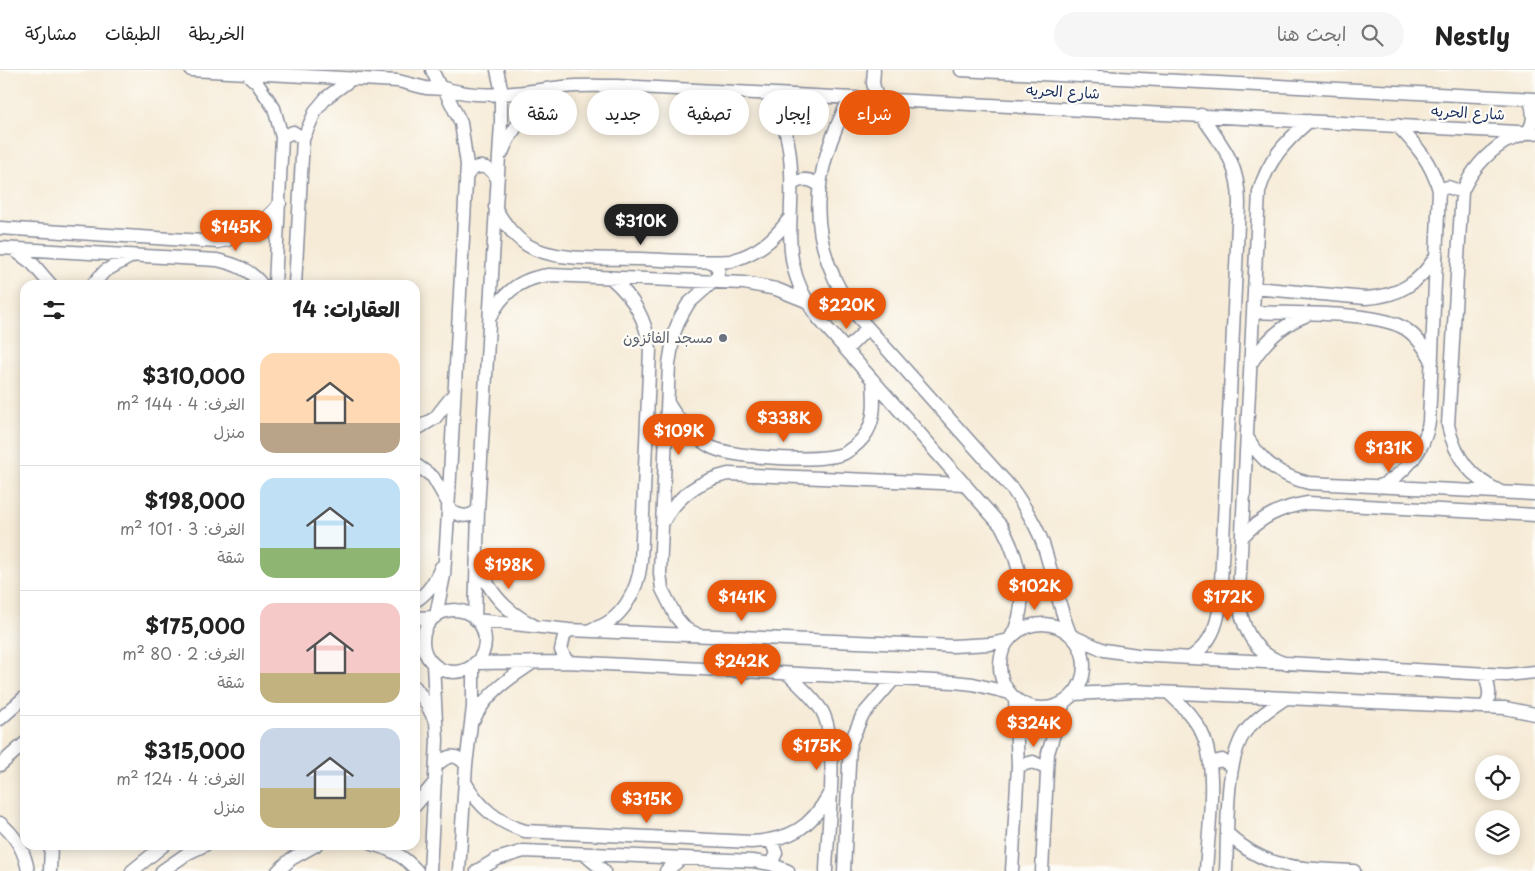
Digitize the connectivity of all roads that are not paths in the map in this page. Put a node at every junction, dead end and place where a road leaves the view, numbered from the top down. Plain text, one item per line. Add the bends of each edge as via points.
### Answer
1 (191, 70) edge
2 (432, 70) edge
3 (497, 70) edge
4 (874, 70) edge
5 (961, 70) edge
6 (246, 73) junction
7 (380, 75) edge
8 (353, 78) junction
9 (564, 87) junction
10 (444, 89) junction
11 (875, 90) edge
12 (759, 93) edge
13 (500, 96) junction
14 (1532, 99) edge
15 (910, 101) edge
16 (1202, 115) junction
17 (839, 120) edge
18 (1309, 121) junction
19 (1397, 125) junction
20 (1531, 133) edge
21 (787, 135) edge
22 (282, 137) junction
23 (303, 139) junction
24 (498, 165) junction
25 (466, 178) junction
26 (497, 179) junction
27 (791, 185) junction
28 (820, 186) junction
29 (1439, 190) junction
30 (1239, 191) junction
31 (1259, 192) junction
32 (1462, 192) junction
33 (280, 203) junction
34 (495, 206) junction
35 (790, 219) junction
36 (0, 228) edge
37 (218, 242) junction
38 (6, 248) edge
39 (1437, 254) junction
40 (132, 255) junction
41 (590, 257) junction
42 (217, 260) junction
43 (713, 262) junction
44 (589, 277) junction
45 (611, 278) junction
46 (47, 280) edge
47 (97, 280) edge
48 (257, 280) edge
49 (275, 280) edge
50 (295, 280) edge
51 (713, 282) junction
52 (1254, 288) junction
53 (806, 301) junction
54 (1253, 312) junction
55 (1308, 315) junction
56 (489, 321) junction
57 (868, 328) junction
58 (670, 348) junction
59 (650, 349) junction
60 (846, 350) junction
61 (1432, 361) junction
62 (1250, 364) junction
63 (873, 380) junction
64 (454, 392) junction
65 (668, 403) junction
66 (1429, 422) junction
67 (1448, 425) junction
68 (420, 427) edge
69 (1247, 437) junction
70 (728, 453) junction
71 (420, 468) edge
72 (728, 474) junction
73 (1309, 483) junction
74 (966, 484) junction
75 (1379, 486) junction
76 (1502, 492) junction
77 (1535, 494) edge
78 (1308, 503) junction
79 (448, 505) junction
80 (478, 510) junction
81 (1535, 515) edge
82 (661, 525) junction
83 (1242, 537) junction
84 (446, 553) junction
85 (477, 556) junction
86 (640, 573) junction
87 (660, 573) junction
88 (1052, 576) junction
89 (1021, 582) junction
90 (420, 598) edge
91 (1220, 604) junction
92 (1239, 606) junction
93 (436, 617) junction
94 (420, 618) edge
95 (476, 620) junction
96 (537, 627) junction
97 (569, 630) junction
98 (587, 630) junction
99 (698, 634) junction
100 (1071, 636) junction
101 (1009, 640) junction
102 (1190, 658) junction
103 (420, 659) edge
104 (431, 662) junction
105 (534, 662) junction
106 (568, 662) junction
107 (1284, 663) junction
108 (474, 665) junction
109 (1535, 672) edge
110 (788, 674) junction
111 (1485, 674) junction
112 (893, 680) junction
113 (1169, 693) junction
114 (420, 694) edge
115 (1012, 695) junction
116 (1068, 698) junction
117 (1286, 698) junction
118 (20, 701) edge
119 (1484, 707) junction
120 (1535, 714) edge
121 (0, 719) edge
122 (436, 725) junction
123 (471, 726) junction
124 (832, 743) junction
125 (850, 744) junction
126 (20, 747) edge
127 (1210, 763) junction
128 (0, 765) edge
129 (466, 765) junction
130 (436, 766) junction
131 (1018, 766) junction
132 (1232, 766) junction
133 (1047, 769) junction
134 (435, 782) junction
135 (465, 782) junction
136 (829, 794) junction
137 (420, 800) edge
138 (0, 823) edge
139 (525, 831) junction
140 (1228, 834) junction
141 (771, 841) junction
142 (20, 847) edge
143 (21, 850) edge
144 (51, 850) edge
145 (158, 850) edge
146 (194, 850) edge
147 (307, 850) edge
148 (389, 850) edge
149 (524, 851) junction
150 (584, 854) junction
151 (682, 858) junction
152 (771, 864) junction
153 (50, 865) edge
154 (1272, 868) edge
155 (28, 871) edge
156 (58, 871) edge
157 (132, 871) edge
158 (162, 871) edge
159 (278, 871) edge
160 (417, 871) edge
161 (430, 871) edge
162 (460, 871) edge
163 (477, 871) edge
164 (604, 871) edge
165 (666, 871) edge
166 (788, 871) edge
167 (826, 871) edge
168 (844, 871) edge
169 (1012, 871) edge
170 (1042, 871) edge
171 (1206, 871) edge
172 (1226, 871) edge
173 (1354, 871) edge

1 - 6 street, شارع الحريه
2 - 10 street
3 - 13 street
4 - 11 street
5 - 14 street, شارع الحريه
6 - 8 street, شارع الحريه
6 - 22 street via 270,101
7 - 8 street, شارع الحريه
7 - 10 street, شارع الحريه
8 - 23 street via 316,110
9 - 12 street, شارع الحريه via 617,86
9 - 13 street, شارع الحريه
9 - 24 street via 529,111 505,145
10 - 13 street, شارع الحريه via 470,95
10 - 25 street via 461,123
13 - 24 street
14 - 20 street via 1534,120
15 - 16 street, شارع الحريه
16 - 18 street, شارع الحريه
16 - 30 street via 1231,158
17 - 28 street via 829,140
18 - 19 street, شارع الحريه
18 - 31 street via 1281,146 1271,160
19 - 20 street, شارع الحريه
19 - 29 street via 1425,155
20 - 32 street via 1504,143 1484,160 1467,180
21 - 27 street
22 - 23 street via 293,132
22 - 33 street
23 - 50 street
24 - 26 street
25 - 26 street via 472,169 482,166 491,170
25 - 64 street
26 - 34 street
27 - 28 street via 796,181 809,180
27 - 35 street
28 - 57 street via 820,236 826,262 837,287
29 - 32 street via 1448,187
29 - 39 street
30 - 31 street via 1247,187
30 - 91 street
31 - 52 street
32 - 67 street
33 - 37 street via 246,234
33 - 49 street
34 - 41 street via 513,235 527,245 543,252
34 - 56 street
35 - 43 street via 765,247 749,256
35 - 53 street via 792,262
36 - 37 street
37 - 42 street via 222,251
38 - 40 street
38 - 46 street via 33,264
39 - 52 street via 1428,270 1415,282 1384,297
39 - 61 street
40 - 42 street
40 - 47 street via 105,271
41 - 43 street
41 - 44 street via 585,269
42 - 48 street via 246,270
43 - 51 street via 719,272
44 - 45 street
44 - 56 street via 533,277 506,294
45 - 51 street
45 - 59 street via 638,309
51 - 53 street via 759,285
51 - 58 street via 688,304
52 - 54 street
53 - 60 street
54 - 55 street
54 - 62 street
55 - 61 street via 1376,318 1390,322 1415,337
55 - 62 street via 1281,329
56 - 80 street
57 - 60 street
57 - 88 street via 1013,490 1035,524
58 - 59 street via 660,343
58 - 65 street
59 - 86 street
60 - 63 street
61 - 66 street
62 - 69 street
63 - 70 street via 873,418 867,433 844,453 813,458
63 - 74 street
64 - 68 street via 436,418
64 - 79 street
65 - 70 street via 676,417 699,440
65 - 82 street
66 - 67 street via 1438,430
66 - 75 street via 1415,458 1398,475
67 - 76 street via 1458,458 1470,473
69 - 73 street via 1266,463 1278,472
69 - 83 street
70 - 72 street via 723,464
71 - 79 street via 442,489
72 - 74 street
72 - 82 street via 711,478 688,491 670,509
73 - 75 street
73 - 78 street via 1304,494
74 - 89 street via 1002,527 1011,543
75 - 76 street
76 - 77 street
78 - 81 street
78 - 83 street via 1278,510
79 - 80 street via 452,512 463,516
79 - 84 street
80 - 85 street
82 - 87 street
83 - 92 street
84 - 90 street via 437,577
84 - 93 street
85 - 95 street
85 - 96 street via 483,574 498,599 520,618
86 - 87 street via 650,578
86 - 98 street via 616,616 603,626
87 - 99 street via 665,596 676,617 686,629
88 - 89 street via 1041,584
88 - 100 street
89 - 101 street via 1017,628
91 - 92 street via 1229,608
91 - 102 street via 1215,631
92 - 107 street via 1242,621 1258,648 1270,658
93 - 94 street
93 - 95 street via 456,611
93 - 104 street via 426,628 423,642
95 - 96 street
95 - 108 street via 485,642
96 - 97 street
97 - 98 street
97 - 106 street via 561,642 561,650
98 - 99 street
99 - 101 street via 953,646
100 - 101 street via 1051,625 1040,624 1024,629
100 - 102 street via 1104,650
100 - 116 street via 1084,665 1079,686
101 - 115 street via 1000,667
102 - 107 street
103 - 104 street
104 - 108 street via 452,672
104 - 122 street
105 - 106 street
105 - 108 street
105 - 123 street via 489,695
106 - 110 street
107 - 111 street
108 - 123 street
109 - 111 street
110 - 112 street
110 - 124 street via 814,699
111 - 119 street via 1489,694
112 - 115 street via 973,684
112 - 125 street via 862,716
113 - 116 street via 1114,691
113 - 117 street
113 - 127 street via 1202,732
114 - 122 street
115 - 116 street via 1039,708 1047,708
115 - 131 street
116 - 133 street via 1051,736
117 - 119 street
117 - 132 street via 1244,733
118 - 121 street
119 - 120 street
122 - 130 street
123 - 129 street
124 - 125 street via 842,736
124 - 136 street
125 - 168 street
126 - 128 street
127 - 132 street via 1222,760
127 - 171 street
129 - 130 street via 460,758 452,756 444,758
129 - 135 street
130 - 134 street
131 - 133 street via 1033,762
131 - 169 street
132 - 140 street
133 - 170 street
134 - 137 street
134 - 161 street
135 - 139 street via 484,809
135 - 162 street
136 - 141 street via 817,814 800,830
136 - 167 street
138 - 142 street
139 - 141 street
139 - 149 street via 518,842
140 - 154 street
140 - 172 street
141 - 152 street via 776,852
143 - 155 street
144 - 153 street
145 - 157 street
146 - 158 street
147 - 159 street
148 - 160 street via 410,862
149 - 150 street
149 - 163 street via 497,859
150 - 151 street
150 - 164 street
151 - 152 street
151 - 165 street
152 - 166 street
153 - 156 street
154 - 173 street

